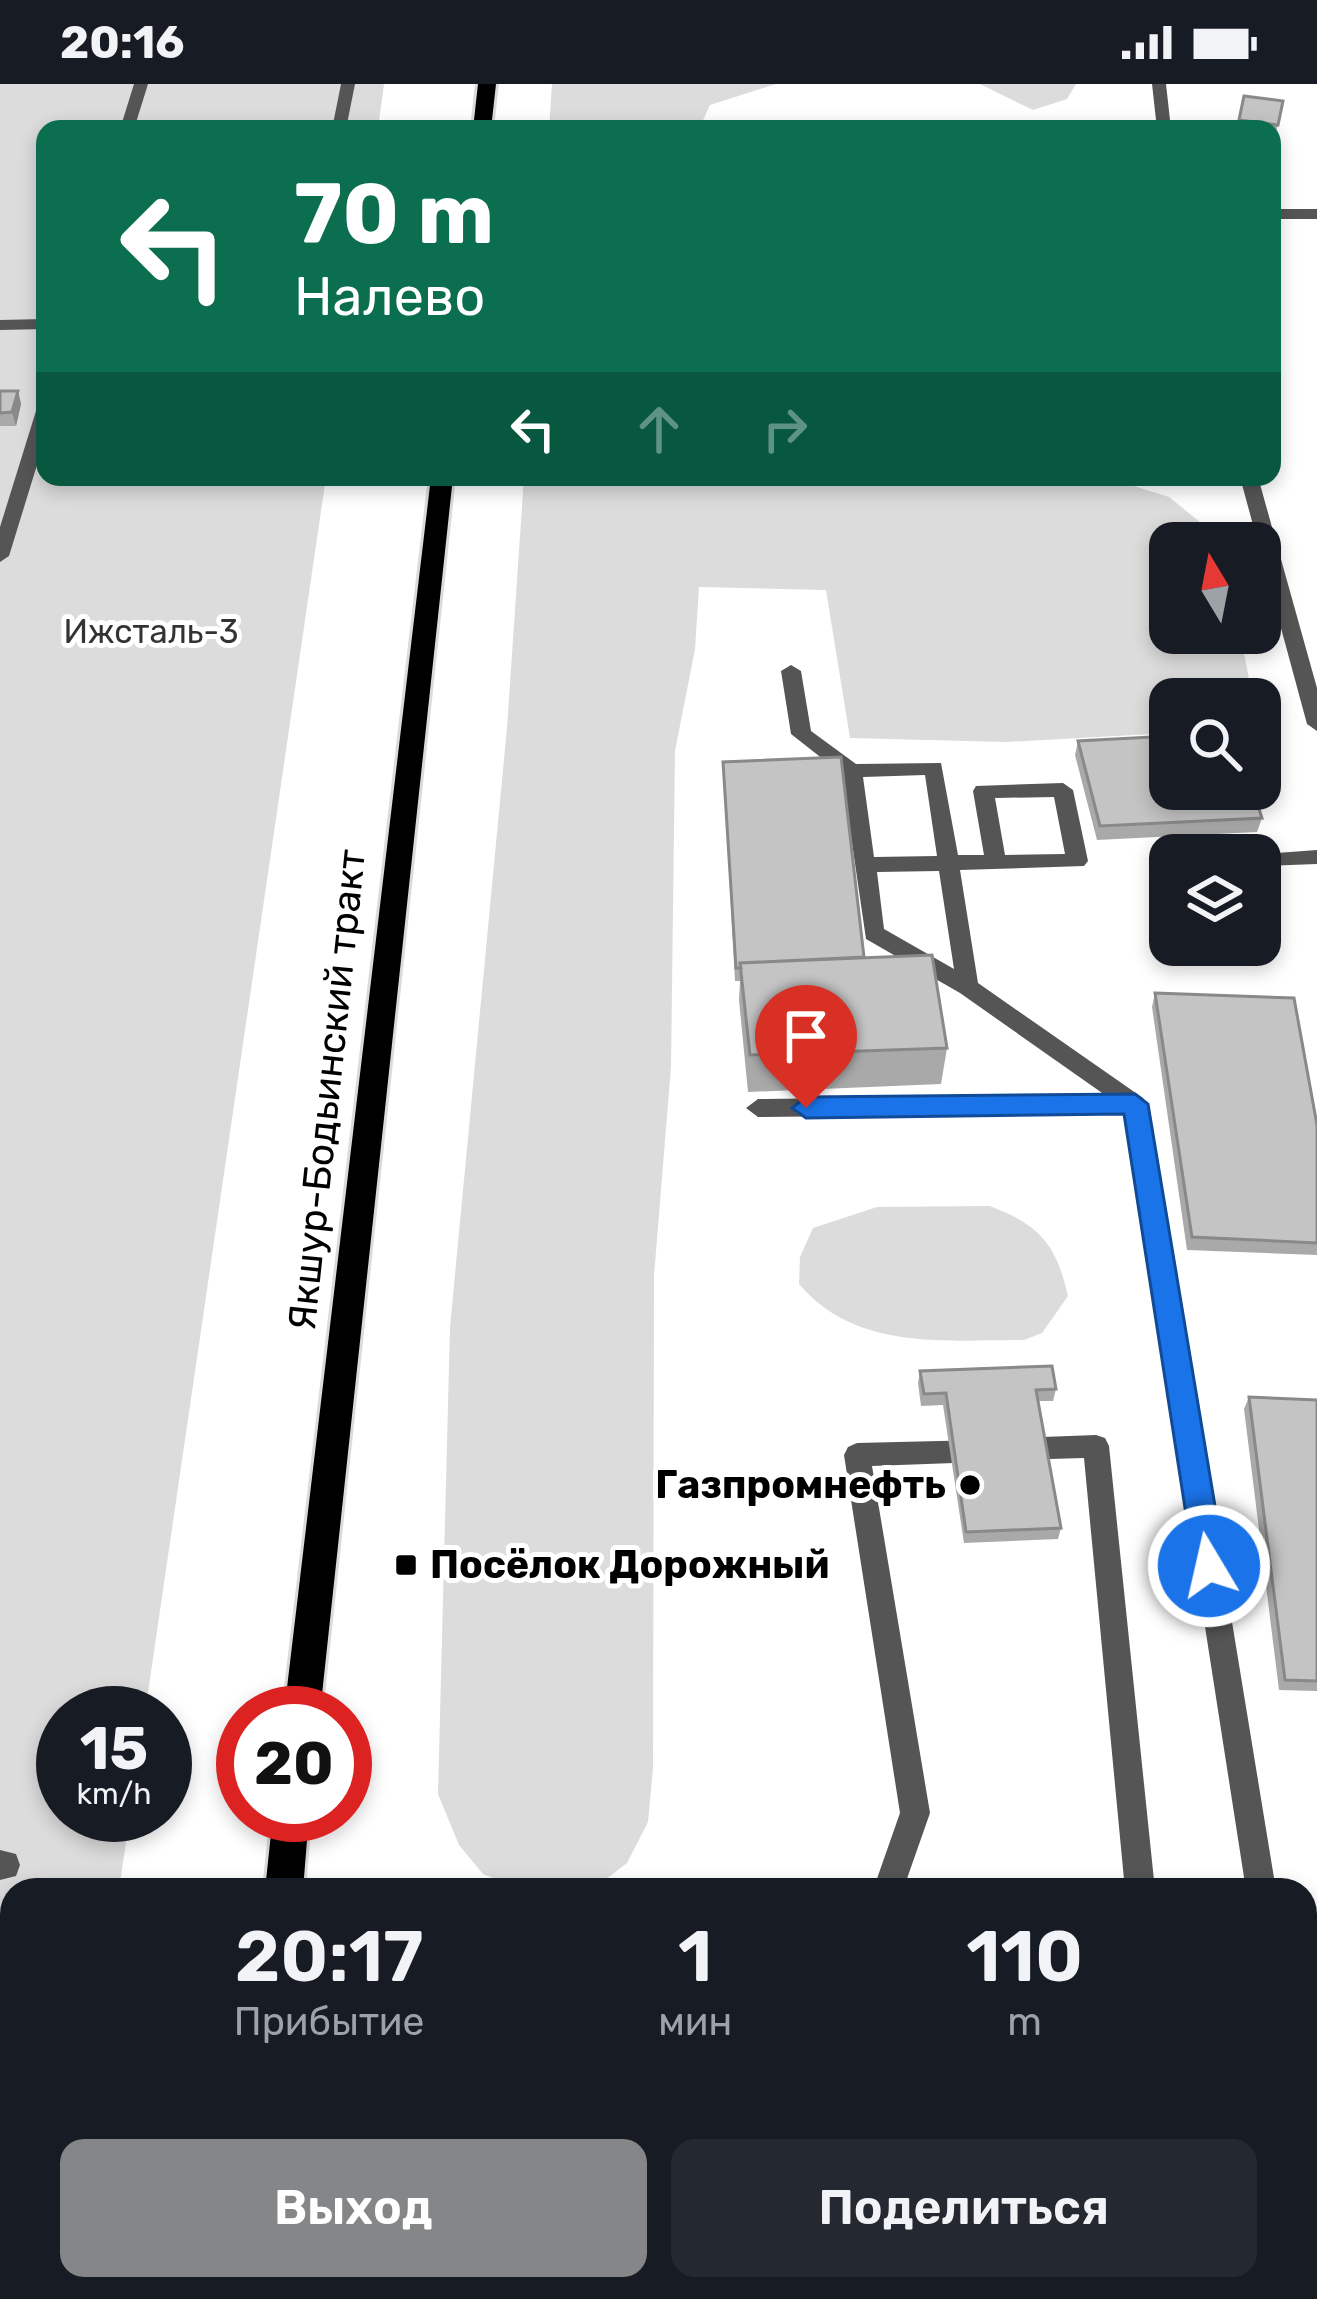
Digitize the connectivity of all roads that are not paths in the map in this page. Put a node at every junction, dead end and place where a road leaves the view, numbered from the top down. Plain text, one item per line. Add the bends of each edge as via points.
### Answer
1 (141, 84) edge
2 (348, 84) edge
3 (487, 84) edge
4 (1159, 84) edge
5 (130, 120) edge
6 (341, 120) edge
7 (483, 120) edge
8 (1163, 120) edge
9 (1281, 214) edge
10 (1317, 214) edge
11 (36, 324) edge
12 (0, 325) edge
13 (36, 440) edge
14 (441, 486) edge
15 (1251, 486) edge
16 (0, 556) edge
17 (790, 671) dead end
18 (1317, 724) edge
19 (852, 771) junction
20 (1317, 857) edge
21 (1281, 858) edge
22 (995, 862) junction
23 (949, 863) junction
24 (865, 865) junction
25 (968, 987) junction
26 (1135, 1104) junction
27 (758, 1108) dead end
28 (305, 1686) edge
29 (289, 1842) edge
30 (285, 1878) edge
31 (892, 1878) edge
32 (1139, 1878) edge
33 (1259, 1878) edge

1 - 5 street
2 - 6 street
3 - 7 main road
4 - 8 street
9 - 10 street
11 - 12 street
13 - 16 street
14 - 28 main road, Якшур-Бодьинский тракт
15 - 18 street
17 - 19 street via 801,734
19 - 23 street via 934,768
19 - 24 street
20 - 21 street
22 - 22 street via 1077,861 1063,790 983,791
22 - 23 street
23 - 24 street
23 - 25 street
24 - 25 street via 874,933
25 - 26 street
26 - 27 street
26 - 33 street
29 - 30 main road
31 - 32 street via 915,1814 857,1455 1096,1446

